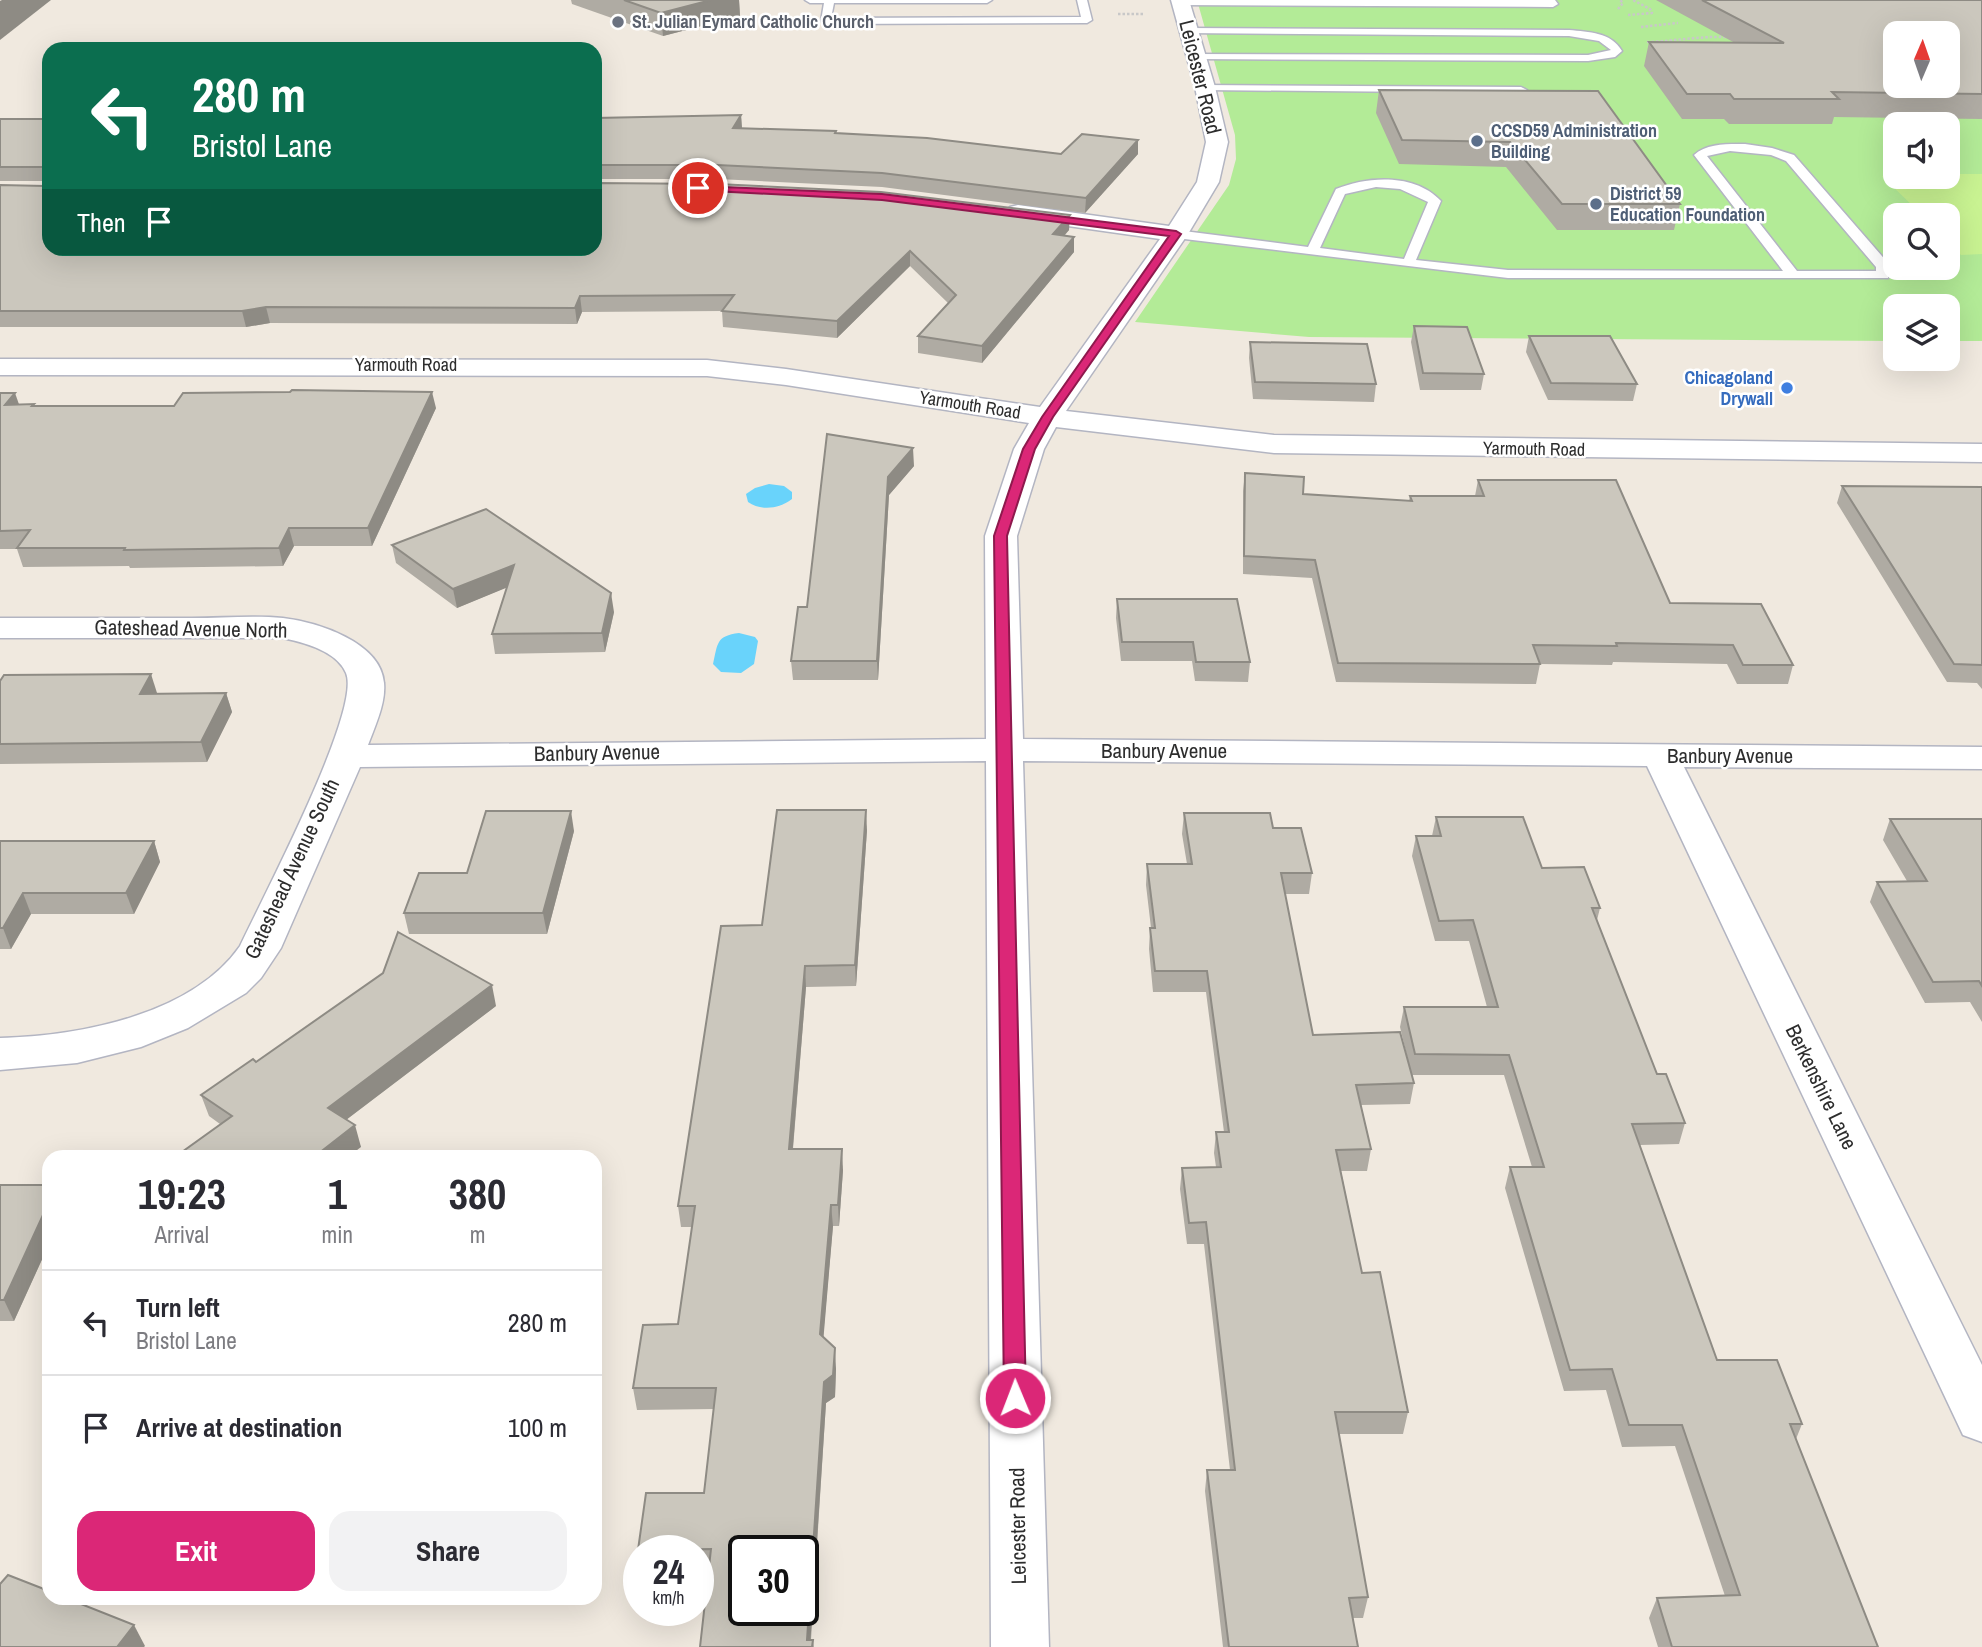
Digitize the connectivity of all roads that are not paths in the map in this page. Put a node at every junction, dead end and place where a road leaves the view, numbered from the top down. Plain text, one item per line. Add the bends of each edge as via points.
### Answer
1 (810, 0) edge
2 (829, 0) edge
3 (987, 0) edge
4 (1082, 0) edge
5 (1550, 0) edge
6 (1416, 1) edge
7 (1190, 35) edge
8 (1521, 90) edge
9 (993, 209) edge
10 (1176, 234) junction
11 (1312, 252) junction
12 (1408, 264) junction
13 (1793, 275) junction
14 (0, 367) edge
15 (1047, 417) junction
16 (1982, 453) edge
17 (0, 628) edge
18 (1003, 750) junction
19 (1660, 755) junction
20 (345, 756) junction
21 (1982, 758) edge
22 (0, 1054) edge
23 (1982, 1419) edge
24 (1020, 1647) edge

1 - 2 lane
2 - 3 lane
2 - 4 lane via 826,21 1087,20
5 - 6 lane via 1553,4
6 - 7 lane
7 - 7 lane via 1588,58 1617,51 1605,39 1569,33
7 - 8 lane
7 - 10 street, Leicester Road via 1217,142 1208,183
9 - 10 street
10 - 11 lane
10 - 15 street, Leicester Road
11 - 12 lane
11 - 12 lane via 1340,192 1363,185 1399,185 1435,201
12 - 13 lane via 1508,274
13 - 13 lane via 1883,275 1883,266 1785,154 1762,149 1704,151 1702,159
14 - 15 street, Yarmouth Road via 707,368
15 - 16 street, Yarmouth Road via 1297,446
15 - 18 street, Leicester Road via 1029,449 1000,536
17 - 20 street, Gateshead Avenue North via 251,627 312,633 359,664 367,683 366,704
18 - 19 street, Banbury Avenue
18 - 20 street, Banbury Avenue
18 - 24 street, Leicester Road
19 - 21 street, Banbury Avenue
19 - 23 street, Berkenshire Lane
20 - 22 street, Gateshead Avenue South via 260,948 240,975 165,1023 130,1036 90,1047

